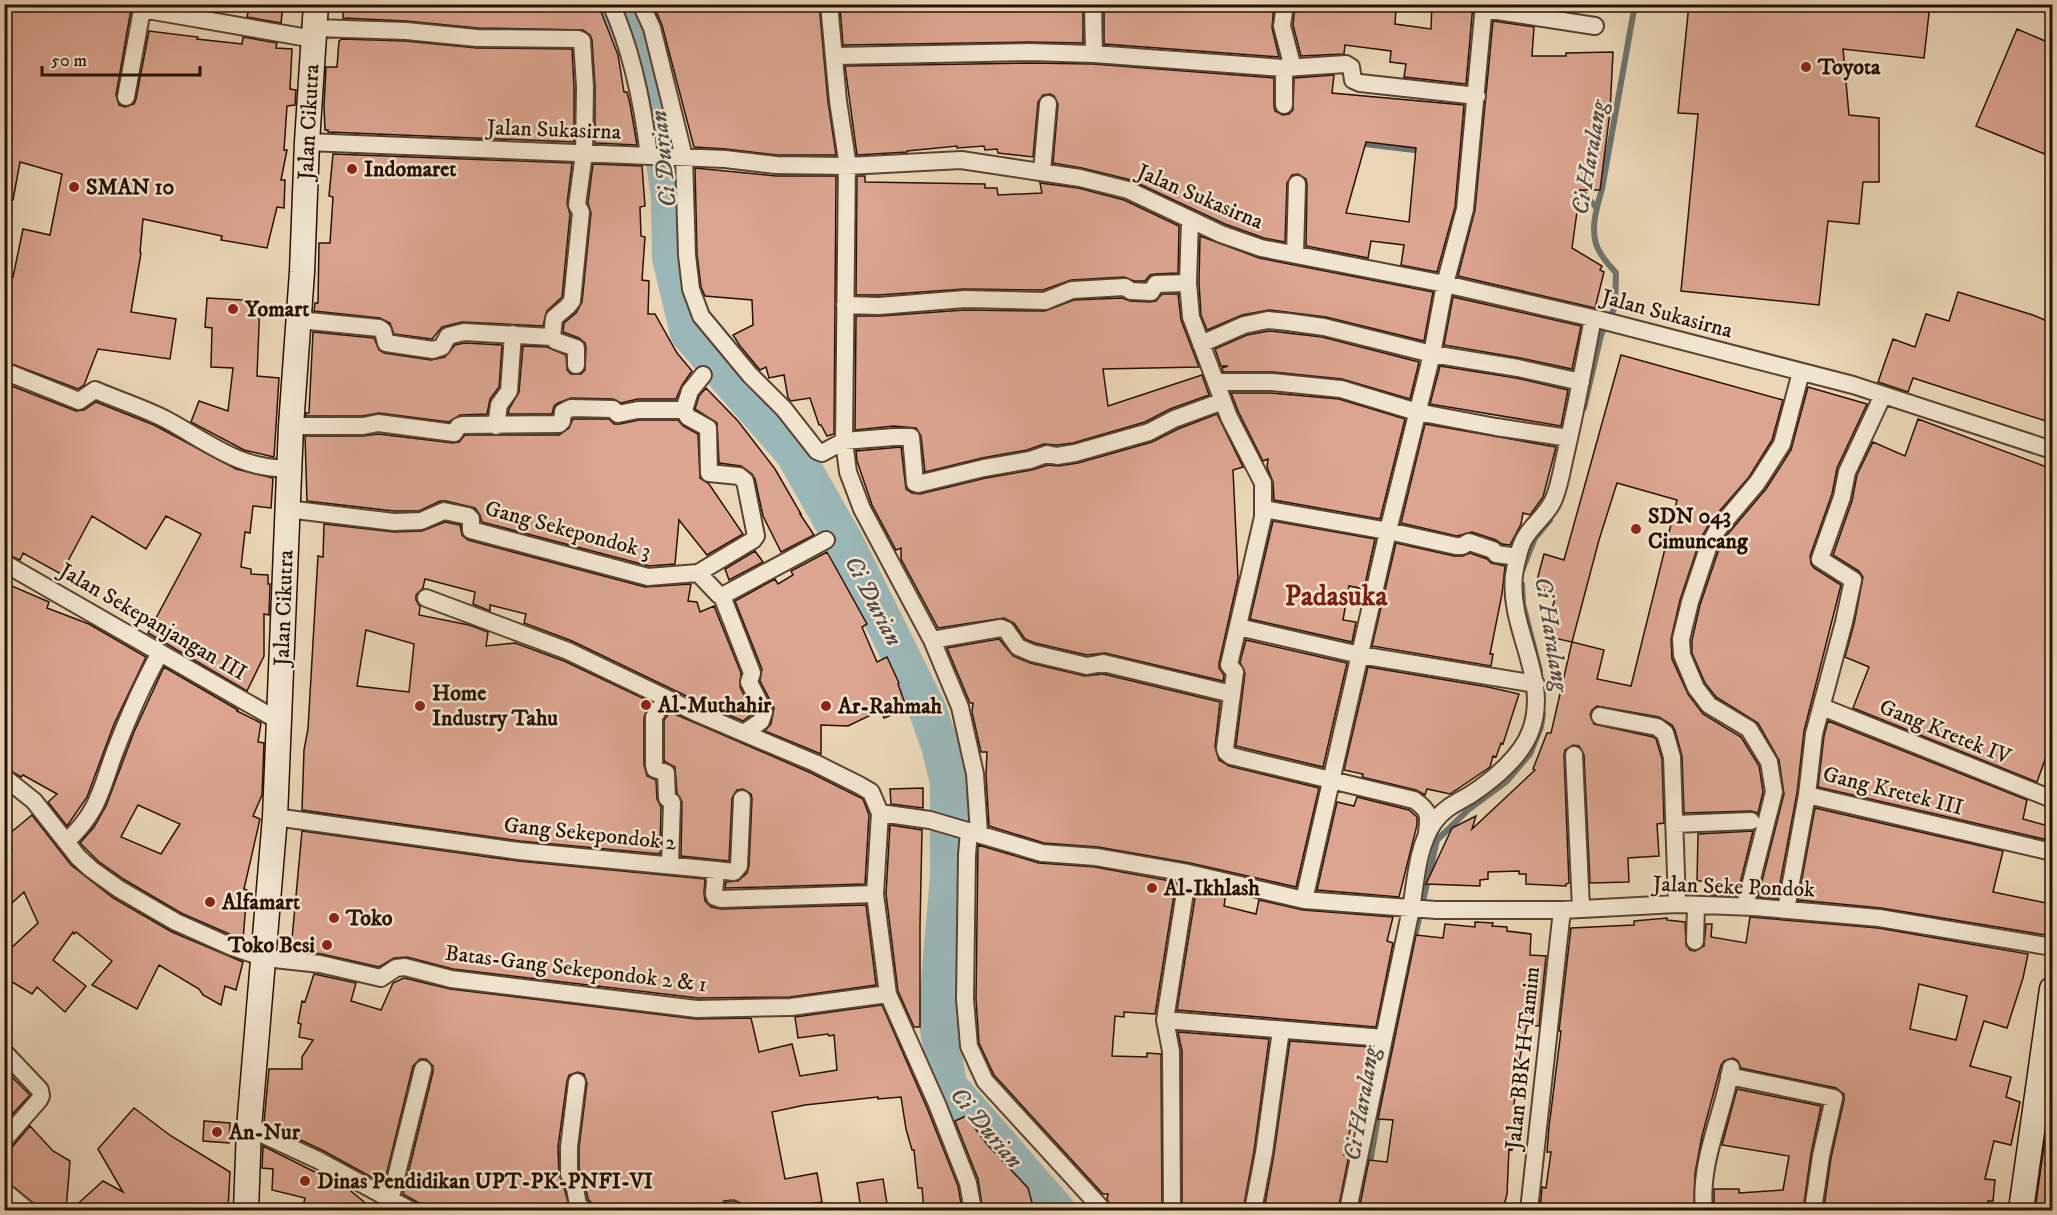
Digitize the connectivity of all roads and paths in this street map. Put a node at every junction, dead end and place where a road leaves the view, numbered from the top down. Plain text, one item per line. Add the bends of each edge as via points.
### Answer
1 (611, 4) edge
2 (641, 4) edge
3 (829, 4) edge
4 (1093, 4) edge
5 (1285, 4) edge
6 (142, 7) edge
7 (1484, 7) edge
8 (315, 24) edge
9 (1595, 26) dead end
10 (1094, 54) junction
11 (835, 56) junction
12 (1288, 69) junction
13 (1477, 96) junction
14 (126, 97) dead end
15 (1048, 104) dead end
16 (1284, 105) dead end
17 (307, 142) junction
18 (584, 154) junction
19 (652, 156) junction
20 (681, 157) junction
21 (848, 166) junction
22 (1042, 171) junction
23 (1297, 184) dead end
24 (1190, 220) junction
25 (1295, 254) junction
26 (1188, 283) junction
27 (1445, 284) junction
28 (845, 305) junction
29 (1595, 318) junction
30 (298, 320) junction
31 (513, 334) junction
32 (552, 337) junction
33 (1201, 344) junction
34 (1432, 354) junction
35 (576, 365) dead end
36 (4, 371) edge
37 (1802, 372) junction
38 (703, 375) dead end
39 (1215, 382) junction
40 (1581, 382) junction
41 (1884, 395) junction
42 (1223, 402) junction
43 (684, 410) junction
44 (1417, 412) junction
45 (291, 426) junction
46 (496, 426) junction
47 (1569, 438) junction
48 (844, 441) junction
49 (2052, 450) edge
50 (281, 468) junction
51 (287, 509) junction
52 (1263, 509) junction
53 (1388, 531) junction
54 (826, 540) dead end
55 (1518, 557) junction
56 (4, 563) edge
57 (698, 573) junction
58 (722, 596) junction
59 (426, 598) dead end
60 (1238, 627) junction
61 (932, 640) junction
62 (160, 653) junction
63 (1360, 655) junction
64 (1536, 684) junction
65 (1232, 694) junction
66 (666, 698) junction
67 (1822, 707) junction
68 (1600, 716) dead end
69 (279, 720) junction
70 (744, 733) junction
71 (1574, 755) dead end
72 (4, 777) edge
73 (1332, 778) junction
74 (1807, 795) junction
75 (2052, 799) edge
76 (742, 800) dead end
77 (880, 813) junction
78 (275, 817) junction
79 (1751, 821) dead end
80 (1674, 824) junction
81 (971, 832) junction
82 (1427, 834) junction
83 (66, 842) junction
84 (2052, 852) edge
85 (670, 865) junction
86 (716, 870) junction
87 (1188, 873) junction
88 (875, 894) junction
89 (1304, 900) junction
90 (1677, 904) junction
91 (1696, 905) junction
92 (1745, 906) junction
93 (1414, 909) junction
94 (1581, 909) junction
95 (1562, 910) junction
96 (1786, 910) junction
97 (1695, 941) dead end
98 (2052, 947) edge
99 (265, 958) junction
100 (2052, 989) edge
101 (888, 994) junction
102 (1165, 1020) junction
103 (1281, 1030) junction
104 (1384, 1038) junction
105 (4, 1052) edge
106 (423, 1069) dead end
107 (577, 1083) dead end
108 (249, 1128) junction
109 (4, 1140) edge
110 (4, 1191) edge
111 (390, 1201) junction
112 (27, 1210) edge
113 (246, 1210) edge
114 (410, 1210) edge
115 (584, 1210) edge
116 (973, 1210) edge
117 (1103, 1210) edge
118 (1172, 1210) edge
119 (1253, 1210) edge
120 (1348, 1210) edge
121 (1529, 1210) edge
122 (1704, 1210) edge
123 (1813, 1210) edge
124 (2021, 1210) edge

1 - 19 street via 624,34
2 - 20 street via 652,28
3 - 11 street
4 - 10 street
5 - 12 street via 1282,26
6 - 8 street
6 - 14 street
7 - 9 street
7 - 13 street
8 - 17 main road, Jalan Cikutra
8 - 18 street via 477,38 578,39 582,41 585,87
10 - 11 street
10 - 12 street
11 - 21 street
12 - 13 street via 1346,64 1351,67 1353,80 1360,83
12 - 16 street
13 - 27 street via 1465,209
15 - 22 street
17 - 18 street, Jalan Sukasirna
17 - 30 main road, Jalan Cikutra
18 - 19 street, Jalan Sukasirna
18 - 32 street via 572,301 556,315
19 - 20 street, Jalan Sukasirna
20 - 21 street, Jalan Sukasirna
20 - 48 street via 691,289 701,316 817,451 822,453
21 - 22 street, Jalan Sukasirna via 949,160
21 - 28 street
22 - 24 street, Jalan Sukasirna via 1128,190
23 - 25 street
24 - 25 street, Jalan Sukasirna via 1261,248
24 - 26 street
25 - 27 street, Jalan Sukasirna
26 - 28 street via 1156,284 1151,292 1125,287 1072,290 1046,300 965,299
26 - 33 street via 1190,310
27 - 29 street, Jalan Sukasirna
27 - 34 street
28 - 48 street
29 - 37 street, Jalan Sukasirna
29 - 40 street
30 - 31 street via 379,328 386,344 433,350 457,333
30 - 45 main road, Jalan Cikutra
31 - 32 street
31 - 46 street via 509,391 499,405
32 - 35 street via 576,348
33 - 34 street via 1244,325 1268,320 1324,327
33 - 39 street
34 - 40 street
34 - 44 street
36 - 50 street via 79,401 95,390 165,419 237,460
37 - 41 street, Jalan Sukasirna
37 - 92 street via 1782,444 1709,545 1681,639 1682,655 1696,688 1709,705 1749,729 1769,762 1773,792
38 - 43 street via 690,391
39 - 42 street
39 - 44 street via 1272,382 1341,389
40 - 47 street
41 - 49 street, Jalan Sukasirna
41 - 67 street, Gang Kretek III via 1847,472 1820,559 1853,580
42 - 48 street via 1149,432 1075,453 1047,454 918,484 911,438
42 - 52 street via 1263,483
43 - 46 street via 618,414 613,409 571,408 563,412 559,424
43 - 57 street via 688,417 708,428 709,473 738,476 745,481 756,536
44 - 47 street
44 - 53 street
45 - 46 street via 378,423 454,433 463,424
45 - 50 main road, Jalan Cikutra
47 - 55 street via 1555,496 1525,536
48 - 61 street via 848,472 862,509
50 - 51 main road, Jalan Cikutra
51 - 57 street, Gang Sekepondok 3 via 394,522 421,521 444,511 468,516 471,530 648,577
51 - 69 main road, Jalan Cikutra
52 - 53 street
52 - 60 street
53 - 55 street via 1456,546 1469,542 1496,554
53 - 63 street
54 - 58 street
55 - 64 street via 1514,596
56 - 62 street, Jalan Sekepanjangan III
57 - 58 street
58 - 70 street via 753,673 749,682 764,712 761,721
59 - 66 street via 548,643
60 - 63 street
60 - 65 street via 1229,665 1235,672
61 - 65 street via 1001,628 1018,647 1032,653 1087,666 1103,663
61 - 81 street via 960,706 969,740 975,774
62 - 69 street, Jalan Sekepanjangan III
62 - 83 street via 93,811
63 - 64 street
63 - 73 street
64 - 82 street via 1537,711 1518,755 1470,795 1444,810
65 - 73 street via 1226,752
66 - 70 street
66 - 85 street via 654,717 654,765 666,773 667,798 672,802
67 - 74 street, Gang Kretek III via 1814,734
67 - 75 street, Gang Kretek IV
68 - 80 street via 1656,727 1665,733 1672,757
69 - 78 main road, Jalan Cikutra
70 - 77 street via 859,785 870,792
71 - 94 street
72 - 83 street, Batas-Gang Sekepondok 2 & 1 via 34,801
73 - 82 street via 1414,800 1429,816
73 - 89 street
74 - 84 street, Gang Kretek III
74 - 96 street
76 - 86 street via 739,866 734,872
77 - 81 street, Jalan Seke Pondok
77 - 88 street
78 - 85 street, Gang Sekepondok 2 via 519,851
78 - 99 main road, Jalan Cikutra
79 - 80 street
80 - 90 street
81 - 87 street, Jalan Seke Pondok via 1042,853 1096,857
81 - 117 street via 967,855 965,999 969,1046 985,1082
82 - 93 street via 1418,864
83 - 99 street, Batas-Gang Sekepondok 2 & 1 via 78,857 110,882 176,922
85 - 86 street, Gang Sekepondok 2
86 - 88 street via 714,894 721,899
87 - 89 street, Jalan Seke Pondok
87 - 102 street
88 - 101 street
89 - 93 street, Jalan Seke Pondok
90 - 91 street, Jalan Seke Pondok
90 - 94 street, Jalan Seke Pondok
91 - 92 street, Jalan Seke Pondok
91 - 97 street
92 - 96 street, Jalan Seke Pondok
93 - 95 street, Jalan Seke Pondok
93 - 104 street
94 - 95 street, Jalan Seke Pondok
95 - 121 street, Jalan BBK H Tamim
96 - 98 street, Jalan Seke Pondok via 1879,918
99 - 101 street, Batas-Gang Sekepondok 2 & 1 via 320,964 381,978 405,967 452,979 697,1010 791,1007
99 - 108 main road, Jalan Cikutra
100 - 124 main road
101 - 116 street via 937,1104 968,1183
102 - 103 street
102 - 118 street via 1171,1051
103 - 104 street
103 - 119 street
104 - 120 street
105 - 109 street via 40,1090 41,1096
106 - 111 street
107 - 115 street via 569,1174 573,1177 578,1205
108 - 111 street via 318,1160
108 - 113 main road, Jalan Cikutra
110 - 112 street
111 - 114 street
122 - 123 street via 1704,1174 1730,1072 1834,1098

